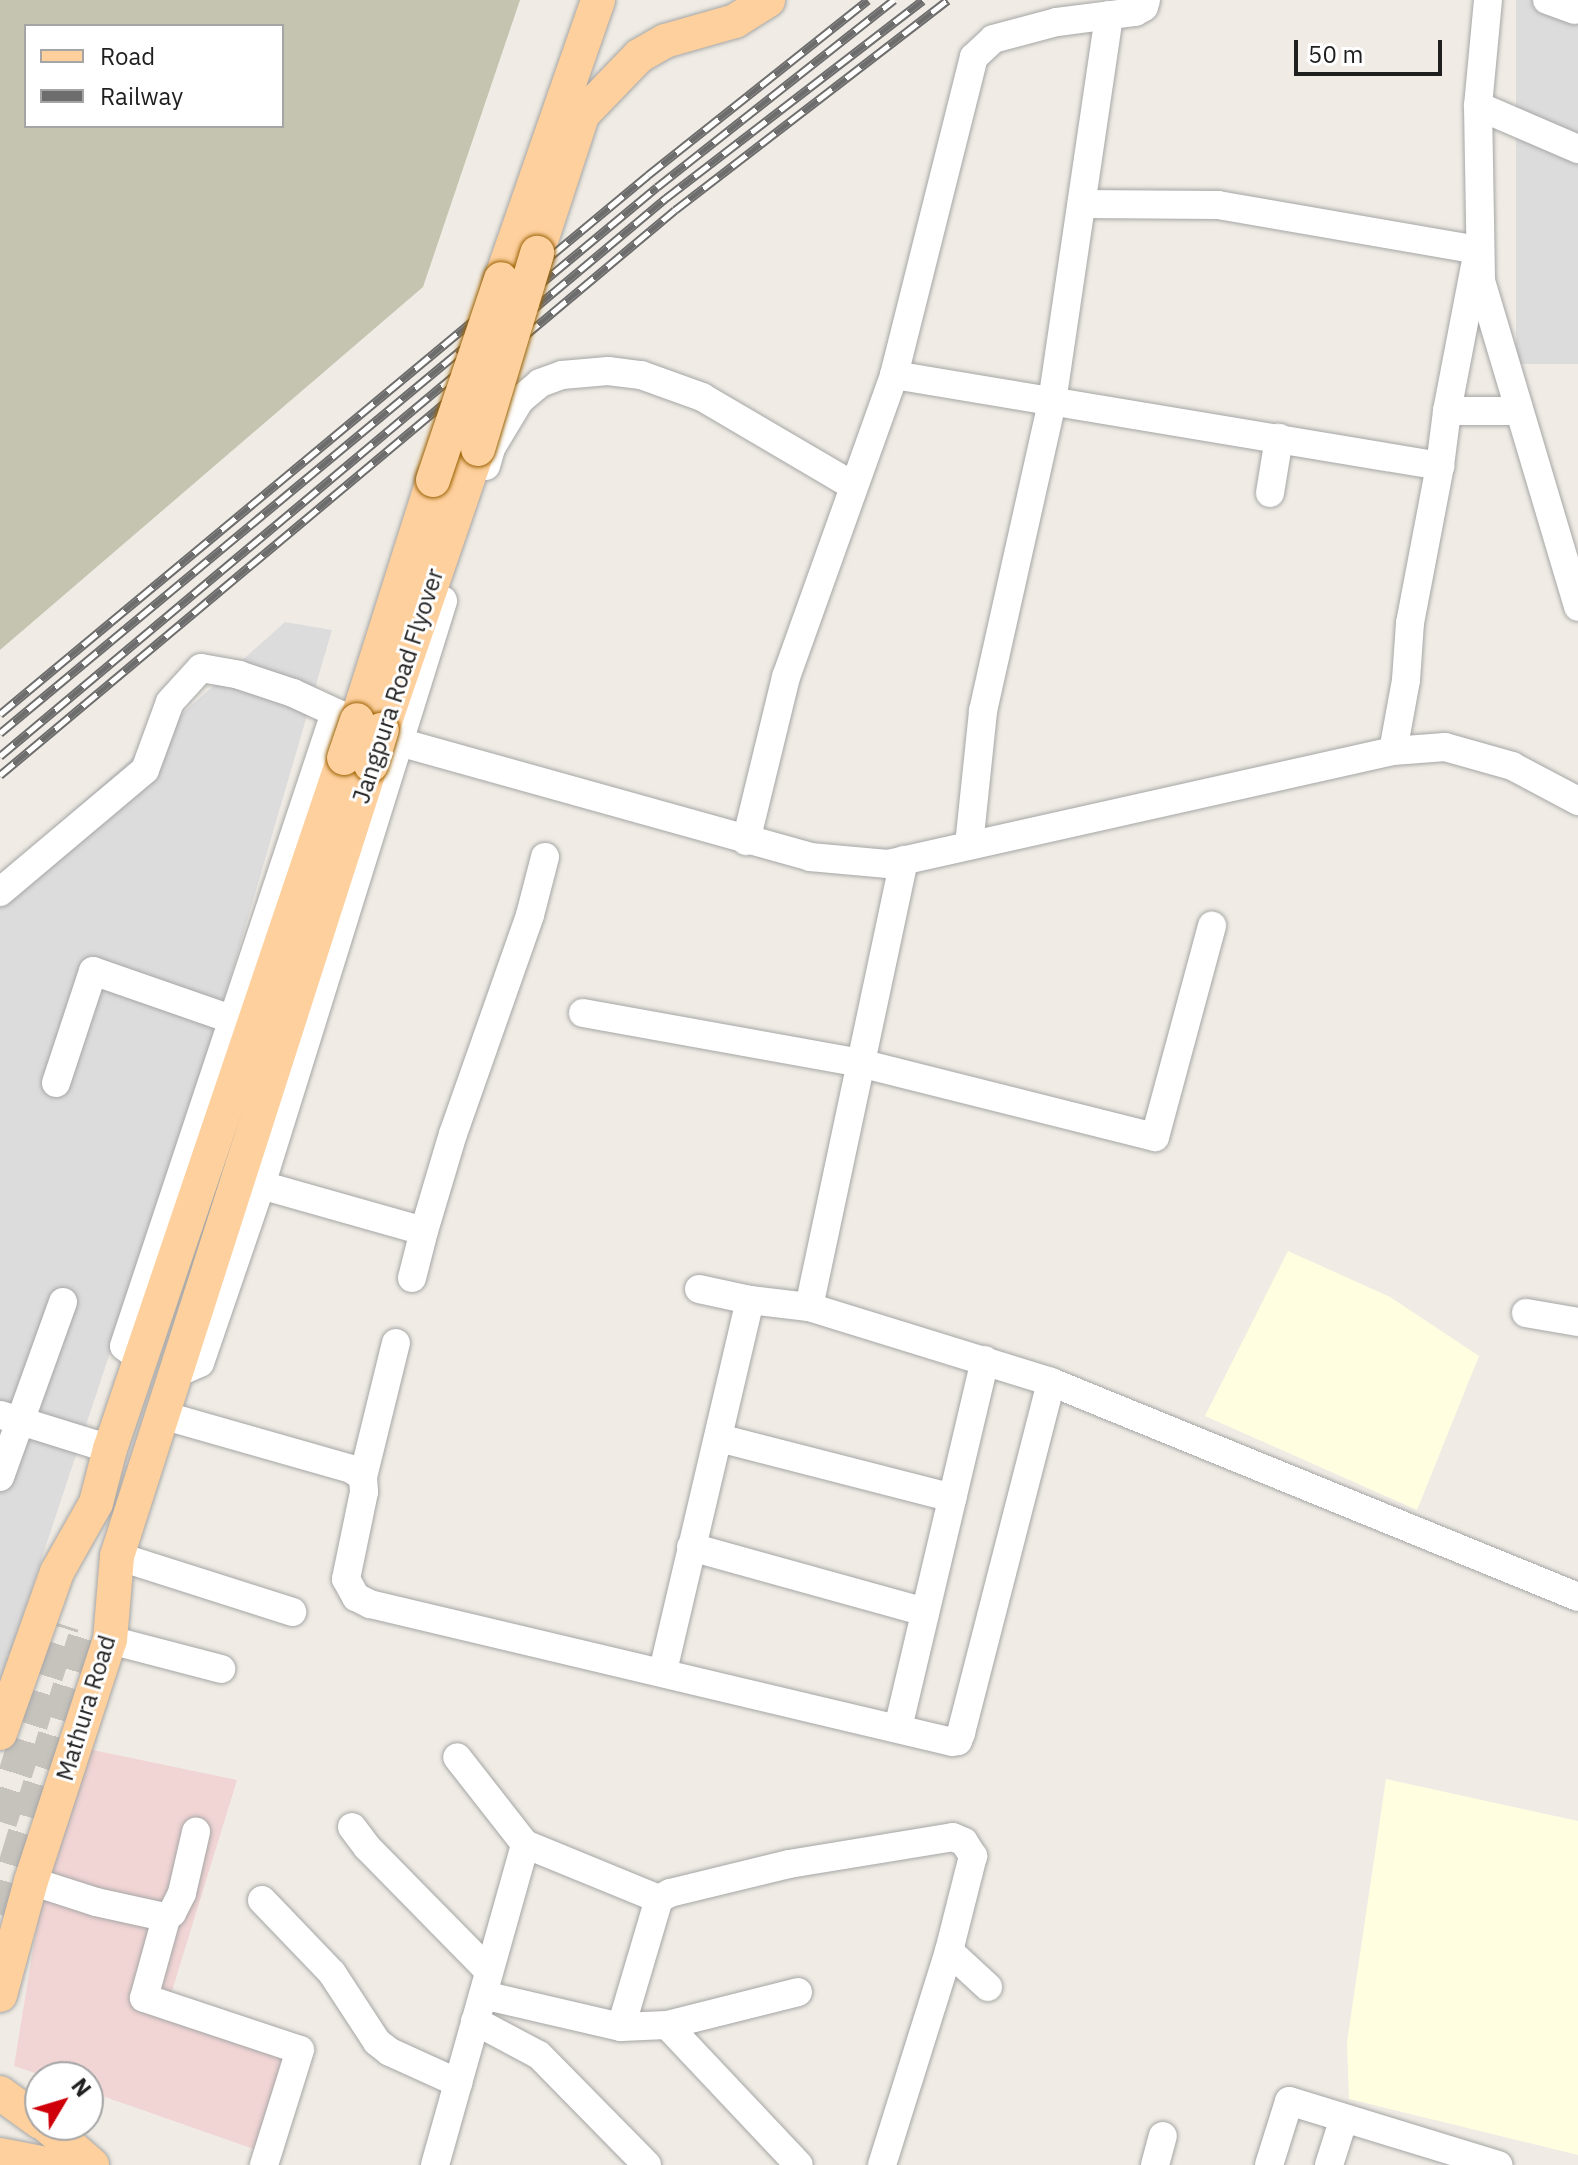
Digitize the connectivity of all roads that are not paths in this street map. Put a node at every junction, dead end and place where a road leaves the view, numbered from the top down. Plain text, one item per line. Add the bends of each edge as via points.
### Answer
1 (598, 0) edge
2 (623, 0) edge
3 (768, 0) edge
4 (1146, 0) edge
5 (1488, 0) edge
6 (1547, 0) edge
7 (1574, 10) dead end
8 (1109, 15) junction
9 (1478, 106) junction
10 (583, 114) junction
11 (1578, 149) edge
12 (1083, 204) junction
13 (1478, 250) junction
14 (894, 375) junction
15 (1052, 402) junction
16 (1447, 411) junction
17 (1518, 411) junction
18 (1279, 438) junction
19 (1440, 466) junction
20 (852, 485) junction
21 (1270, 493) dead end
22 (1578, 607) edge
23 (335, 713) junction
24 (399, 742) junction
25 (1393, 751) junction
26 (1578, 801) edge
27 (746, 841) junction
28 (969, 845) junction
29 (545, 857) dead end
30 (904, 860) junction
31 (0, 892) edge
32 (1212, 926) dead end
33 (583, 1013) dead end
34 (231, 1019) junction
35 (860, 1063) junction
36 (56, 1083) dead end
37 (261, 1185) junction
38 (424, 1231) junction
39 (412, 1278) dead end
40 (699, 1289) dead end
41 (750, 1300) junction
42 (63, 1302) dead end
43 (809, 1307) junction
44 (1526, 1313) dead end
45 (1578, 1322) edge
46 (396, 1343) dead end
47 (145, 1347) junction
48 (179, 1360) junction
49 (985, 1360) junction
50 (1051, 1382) junction
51 (162, 1415) junction
52 (9, 1418) edge
53 (719, 1438) junction
54 (110, 1449) junction
55 (0, 1477) edge
56 (363, 1477) junction
57 (952, 1498) junction
58 (96, 1503) junction
59 (691, 1547) junction
60 (117, 1556) junction
61 (1578, 1597) edge
62 (292, 1612) dead end
63 (925, 1612) junction
64 (86, 1633) junction
65 (221, 1669) dead end
66 (663, 1671) junction
67 (898, 1728) junction
68 (0, 1733) edge
69 (457, 1757) dead end
70 (352, 1827) dead end
71 (196, 1832) dead end
72 (525, 1844) junction
73 (31, 1881) junction
74 (659, 1899) junction
75 (262, 1900) dead end
76 (167, 1915) junction
77 (949, 1951) junction
78 (988, 1987) dead end
79 (798, 1992) dead end
80 (0, 1995) edge
81 (482, 1996) junction
82 (667, 2025) junction
83 (621, 2027) junction
84 (458, 2083) junction
85 (0, 2093) edge
86 (24, 2110) edge
87 (1344, 2118) junction
88 (1163, 2136) dead end
89 (64, 2141) edge
90 (0, 2155) edge
91 (1465, 2160) edge
92 (51, 2165) edge
93 (92, 2165) edge
94 (264, 2165) edge
95 (435, 2165) edge
96 (647, 2165) edge
97 (799, 2165) edge
98 (882, 2165) edge
99 (1155, 2165) edge
100 (1269, 2165) edge
101 (1329, 2165) edge
102 (1498, 2165) edge

1 - 47 main road, Jangpura Road Flyover, bridge
2 - 10 main road, Jangpura Road Flyover
3 - 10 main road via 735,21 665,41 639,56
4 - 8 street via 1135,12
5 - 9 street
6 - 7 street
8 - 12 street
8 - 14 street via 993,39 974,57
9 - 11 street
9 - 13 street
10 - 48 main road, Jangpura Road Flyover, bridge
12 - 13 street via 1218,205
12 - 15 street
13 - 16 street
13 - 17 street via 1490,316
14 - 15 street
14 - 20 street
15 - 18 street
15 - 28 street via 983,711
16 - 17 street
16 - 19 street
17 - 22 street
18 - 19 street
18 - 21 street
19 - 25 street via 1410,623
20 - 24 street via 733,413 669,382 608,371 562,375 540,383 520,400 491,448
20 - 27 street via 773,717
23 - 24 street
23 - 31 street via 266,684 201,668 170,702 145,770
23 - 34 street
24 - 27 street
24 - 37 street
25 - 26 street via 1445,747 1512,766
25 - 28 street
27 - 30 street via 810,857 888,864
28 - 30 street
29 - 38 street
30 - 35 street
32 - 35 street via 1155,1137
33 - 35 street
34 - 36 street via 93,971
34 - 47 street via 124,1346
35 - 43 street
37 - 38 street
37 - 48 street via 200,1363
38 - 39 street
40 - 41 street
41 - 43 street
41 - 53 street
42 - 52 street
43 - 49 street
44 - 45 street
46 - 56 street
47 - 54 main road
48 - 51 main road, Mathura Road
49 - 50 street
49 - 57 street
50 - 61 street
50 - 67 street via 958,1741
51 - 56 street via 351,1469
51 - 60 main road, Mathura Road
52 - 54 street
52 - 55 street
53 - 57 street
53 - 59 street
54 - 58 main road
56 - 66 street via 346,1579 356,1597
57 - 63 street
58 - 64 main road
58 - 68 main road via 57,1572
59 - 63 street
59 - 66 street
60 - 62 street
60 - 64 main road, Mathura Road
63 - 67 street
64 - 65 street
64 - 73 main road, Mathura Road
66 - 67 street
69 - 72 street
70 - 81 street
71 - 76 street via 182,1893
72 - 74 street
72 - 81 street
73 - 76 street via 139,1913
73 - 80 main road, Mathura Road
74 - 77 street via 789,1864 953,1837 973,1856
74 - 83 street
75 - 84 street via 332,1973 377,2042
76 - 94 street via 144,1998 300,2050
77 - 78 street
77 - 98 street
79 - 82 street
81 - 83 street
81 - 84 street
81 - 96 street
82 - 83 street
82 - 97 street
84 - 95 street
85 - 86 main road
87 - 91 street
87 - 100 street via 1289,2101
87 - 101 street
88 - 99 street
89 - 93 main road
90 - 92 main road
91 - 102 street

